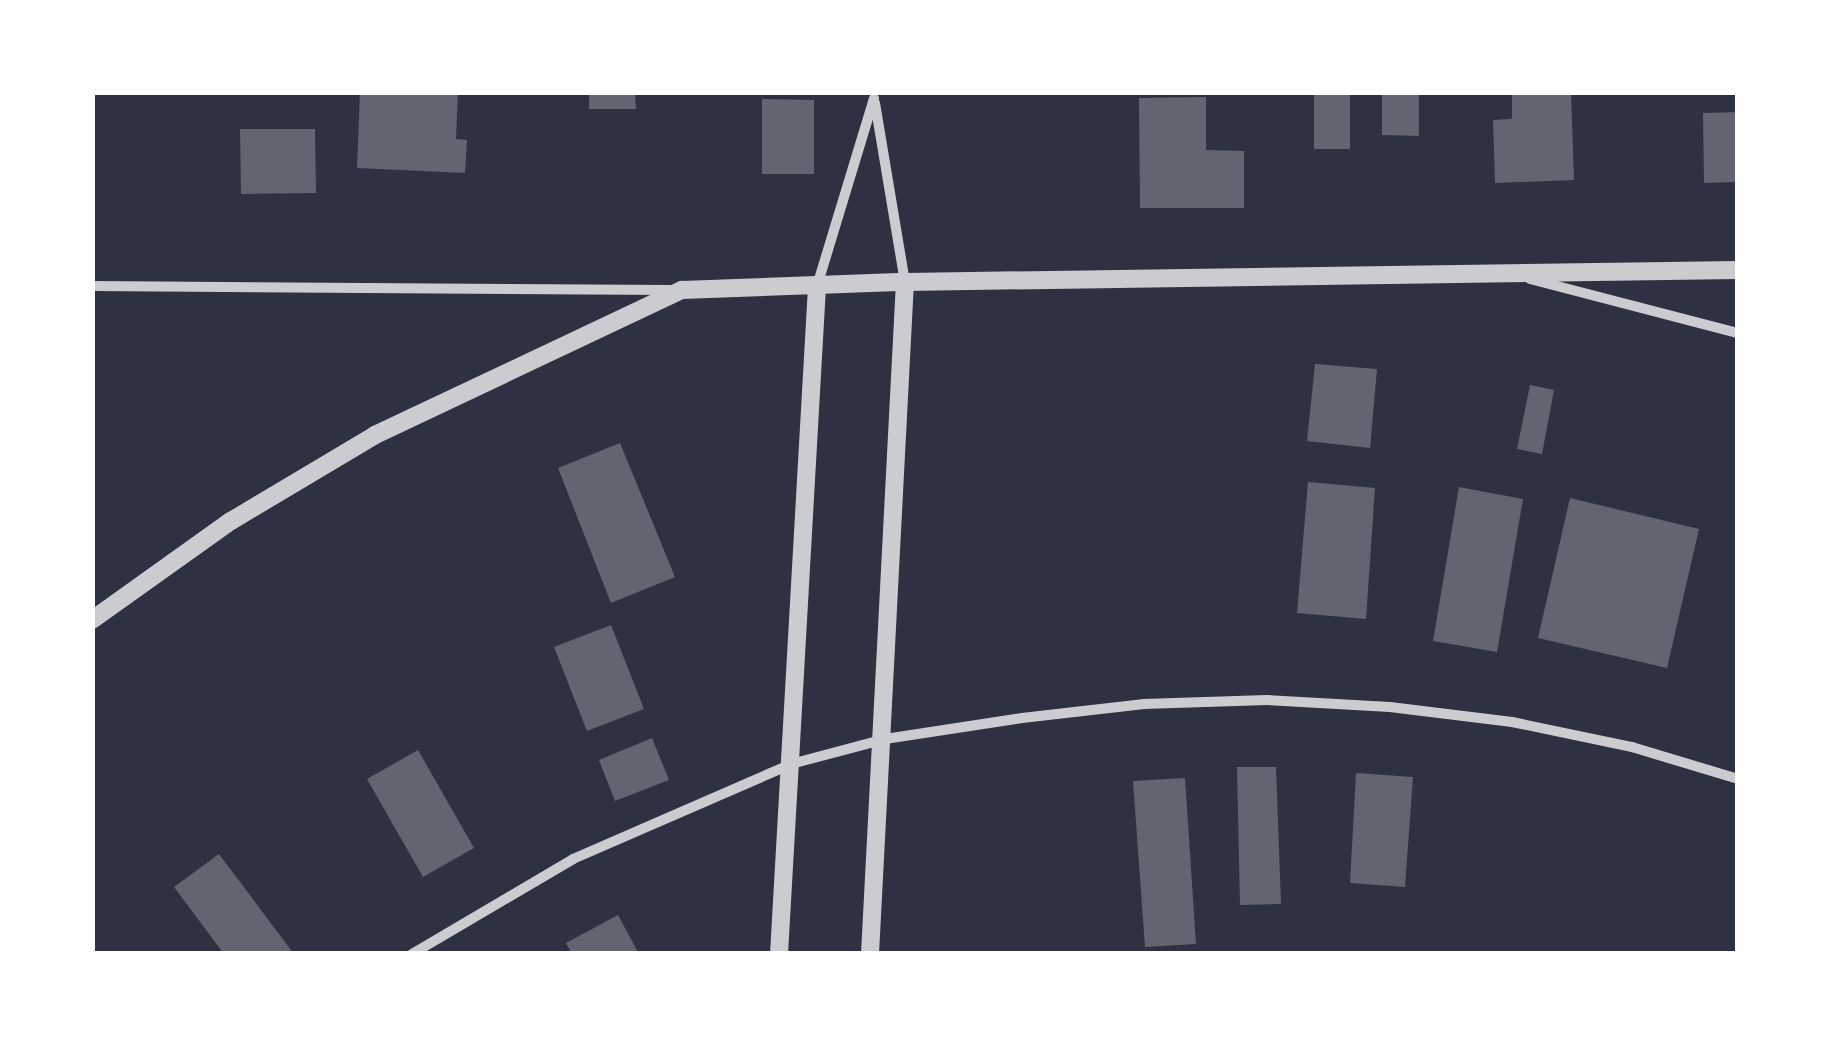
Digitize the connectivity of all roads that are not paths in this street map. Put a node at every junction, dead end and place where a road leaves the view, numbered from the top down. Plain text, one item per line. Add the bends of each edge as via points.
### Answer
1 (874, 95) edge
2 (1738, 270) edge
3 (1506, 273) junction
4 (906, 282) junction
5 (92, 286) edge
6 (818, 286) junction
7 (682, 290) junction
8 (1738, 332) edge
9 (92, 620) edge
10 (885, 739) junction
11 (791, 764) junction
12 (1738, 779) edge
13 (412, 954) edge
14 (779, 954) edge
15 (870, 954) edge

1 - 4 street
1 - 6 street
2 - 3 street
3 - 4 street
3 - 8 street
4 - 6 street
4 - 10 street
5 - 7 street
6 - 7 street
6 - 11 street
7 - 9 street via 375,435 231,521
10 - 11 street
10 - 12 street via 1144,704 1284,701 1512,722 1632,747
10 - 15 street
11 - 13 street via 573,860
11 - 14 street

